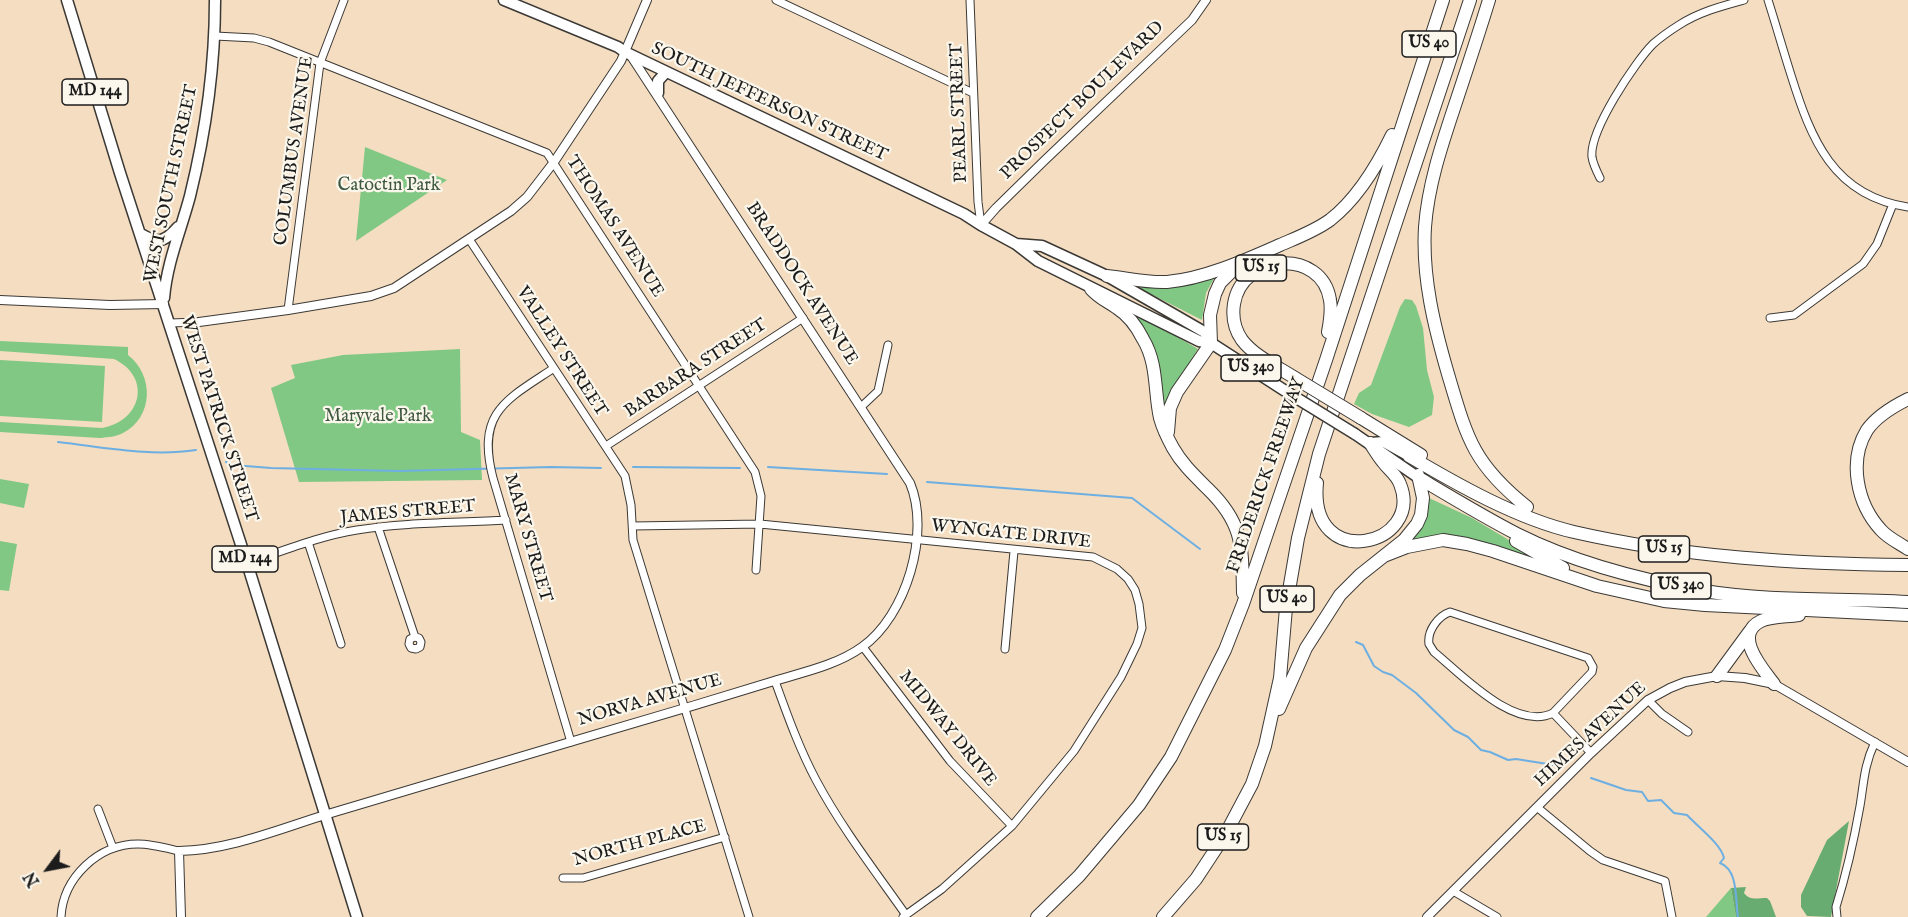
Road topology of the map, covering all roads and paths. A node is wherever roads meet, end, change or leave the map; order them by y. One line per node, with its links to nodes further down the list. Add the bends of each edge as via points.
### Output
1 (67, 0): 27 (main road, WEST PATRICK STREET / MD 144)
2 (215, 0): 14 (main road, WEST SOUTH STREET / MD 144)
3 (344, 0): 16 (street, COLUMBUS AVENUE)
4 (504, 0): 15 (main road, SOUTH JEFFERSON STREET)
5 (646, 0): 15 (street)
6 (776, 0): 20 (street)
7 (970, 0): 20 (street, PEARL STREET)
8 (1206, 0): 26 (street, PROSPECT BOULEVARD, via 1192,20)
9 (1443, 0): 18 (highway, FREDERICK FREEWAY / US 40)
10 (1470, 0): 50 (highway, US 40)
11 (1489, 0): 54 (highway, via 1436,163 1425,227 1427,287 1467,437 1493,477)
12 (1744, 0): 22 (street, via 1680,24 1654,43 1638,62 1595,137 1592,156)
13 (1768, 0): 23 (street, via 1811,135 1832,167 1861,190)
14 (215, 36): 16 (street, THOMAS AVENUE, via 254,38); 25 (main road, WEST SOUTH STREET / MD 144, via 203,136)
15 (628, 54): 17 (main road, SOUTH JEFFERSON STREET); 19 (street, BRADDOCK AVENUE); 21 (street)
16 (320, 63): 21 (street, THOMAS AVENUE, via 547,153); 35 (street, COLUMBUS AVENUE)
17 (666, 72): 19 (main road, via 658,81); 26 (main road, SOUTH JEFFERSON STREET)
18 (1414, 88): 30 (highway, via 1375,168 1343,207 1319,227); 42 (highway, FREDERICK FREEWAY / US 40)
19 (658, 93): 36 (street, BRADDOCK AVENUE)
20 (973, 93): 26 (street, PEARL STREET)
21 (554, 162): 28 (street, via 519,204); 44 (street, THOMAS AVENUE)
22 (1600, 178)
23 (1893, 204): 24 (street); 37 (street, via 1877,244 1863,264 1794,315)
24 (1908, 207)
25 (183, 222): 27 (main road, via 164,240 151,240); 34 (main road, WEST SOUTH STREET / MD 144, via 165,278)
26 (981, 225): 29 (main road, SOUTH JEFFERSON STREET)
27 (141, 234): 34 (main road, WEST PATRICK STREET / MD 144)
28 (469, 239): 35 (street, via 387,292); 43 (street, VALLEY STREET)
29 (1016, 244): 31 (main road, SOUTH JEFFERSON STREET, via 1042,246); 32 (main road, SOUTH JEFFERSON STREET, via 1038,261)
30 (1242, 261): 31 (highway, via 1168,282); 40 (highway, via 1220,283 1215,294 1210,315)
31 (1107, 276): 40 (main road, SOUTH JEFFERSON STREET, via 1206,333)
32 (1091, 289): 40 (main road, SOUTH JEFFERSON STREET, via 1199,341); 47 (highway, via 1128,318 1146,343 1154,364 1160,418)
33 (0, 300): 34 (street)
34 (164, 304): 39 (main road, WEST PATRICK STREET / MD 144)
35 (288, 310): 38 (street)
36 (803, 318): 44 (street, BARBARA STREET); 46 (street, BRADDOCK AVENUE)
37 (1770, 318)
38 (199, 322): 39 (street)
39 (170, 323): 65 (main road, WEST PATRICK STREET / MD 144)
40 (1211, 343): 47 (highway, via 1170,408); 48 (main road, SOUTH JEFFERSON STREET / US 340, bridge)
41 (888, 345): 46 (street, via 878,391)
42 (1326, 360): 54 (highway, US 15, bridge, via 1330,298 1311,271 1295,264 1278,263 1257,270 1244,281 1236,296 1234,313 1237,330 1249,348 1445,469); 70 (highway, FREDERICK FREEWAY / US 15)
43 (554, 368): 49 (street, VALLEY STREET); 55 (street, MARY STREET, via 505,401 493,421 489,463)
44 (699, 385): 49 (street, BARBARA STREET); 56 (street, THOMAS AVENUE, via 755,472 761,496)
45 (1908, 399): 62 (highway, via 1868,429 1857,461 1862,501 1882,531)
46 (861, 407): 60 (street, BRADDOCK AVENUE, via 914,492)
47 (1167, 437): 70 (highway, via 1179,458 1220,502 1235,526 1244,560)
48 (1370, 443): 50 (highway, via 1400,483 1403,502 1393,527 1369,541 1342,538 1322,519 1316,501); 51 (main road, SOUTH JEFFERSON STREET, via 1384,442); 52 (main road, US 340)
49 (606, 446): 57 (street, VALLEY STREET, via 627,482)
50 (1319, 454): 87 (highway, US 40, via 1298,538 1280,678)
51 (1409, 456): 52 (highway); 59 (highway, via 1514,511)
52 (1419, 478): 53 (highway, US 340); 64 (highway, via 1423,498 1417,524)
53 (1468, 507): 68 (highway, via 1542,557); 69 (highway, US 340, via 1558,552 1626,574 1704,591)
54 (1527, 507): 59 (highway, US 15)
55 (506, 520): 58 (street, JAMES STREET); 85 (street, MARY STREET)
56 (760, 524): 57 (street, WYNGATE DRIVE); 60 (street, WYNGATE DRIVE); 67 (street, THOMAS AVENUE)
57 (633, 526): 82 (street, via 633,540)
58 (378, 527): 61 (street, JAMES STREET); 74 (street)
59 (1588, 534): 66 (highway, US 15, via 1698,554)
60 (916, 539): 63 (street, WYNGATE DRIVE); 76 (street, NORVA AVENUE, via 904,593 891,617)
61 (308, 542): 65 (street, JAMES STREET); 75 (street)
62 (1908, 549)
63 (1014, 550): 77 (street); 93 (street, WYNGATE DRIVE, via 1093,557 1117,569 1135,590 1142,628 1121,677 1074,751)
64 (1384, 556): 68 (highway, US 15, via 1443,540 1467,544); 87 (highway, US 15, via 1340,595 1316,632)
65 (247, 563): 92 (main road, WEST PATRICK STREET / MD 144)
66 (1908, 565)
67 (756, 570)
68 (1597, 586): 71 (highway, US 15, via 1664,601)
69 (1908, 602)
70 (1243, 604): 104 (highway, FREDERICK FREEWAY / US 15, via 1225,650 1171,757 1139,805 1079,876)
71 (1834, 611): 72 (highway, US 15); 73 (highway, via 1761,621)
72 (1908, 615)
73 (1753, 628): 78 (highway); 80 (highway, via 1750,648)
74 (415, 637)
75 (340, 644)
76 (863, 647): 79 (street, NORVA AVENUE, via 836,662); 93 (street, MIDWAY DRIVE, via 950,761)
77 (1005, 649)
78 (1717, 676): 80 (street, HIMES AVENUE); 81 (street, HIMES AVENUE, via 1670,688)
79 (775, 681): 82 (street, NORVA AVENUE); 99 (street, via 816,780)
80 (1774, 684): 86 (street, HIMES AVENUE)
81 (1648, 700): 84 (street); 88 (street, HIMES AVENUE)
82 (685, 710): 85 (street, NORVA AVENUE); 94 (street)
83 (1553, 713): 83 (street, via 1536,717 1501,706 1434,652 1429,644 1430,631 1450,612 1588,658 1592,672); 88 (street)
84 (1688, 732)
85 (571, 742): 92 (street, NORVA AVENUE)
86 (1875, 742): 89 (street, HIMES AVENUE); 109 (street, via 1864,772)
87 (1264, 746): 105 (highway, US 15, via 1252,784 1225,835 1196,879)
88 (1592, 753): 90 (street, HIMES AVENUE)
89 (1908, 762)
90 (1538, 808): 98 (street, HIMES AVENUE); 108 (street, via 1603,860 1665,881)
91 (98, 809): 95 (street)
92 (325, 815): 96 (street, NORVA AVENUE, via 234,844); 102 (main road, WEST PATRICK STREET / MD 144)
93 (1012, 826): 99 (street, WYNGATE DRIVE, via 942,889)
94 (725, 837): 97 (street, NORTH PLACE, via 583,878); 103 (street)
95 (113, 848): 96 (street, via 138,844); 100 (street, via 93,859 71,883)
96 (179, 851): 101 (street)
97 (563, 878)
98 (1453, 891): 106 (street, HIMES AVENUE); 107 (street)
99 (904, 916)
100 (61, 917)
101 (181, 917)
102 (357, 917)
103 (749, 917)
104 (1037, 917)
105 (1163, 917)
106 (1427, 917)
107 (1497, 917)
108 (1672, 917)
109 (1837, 917)

